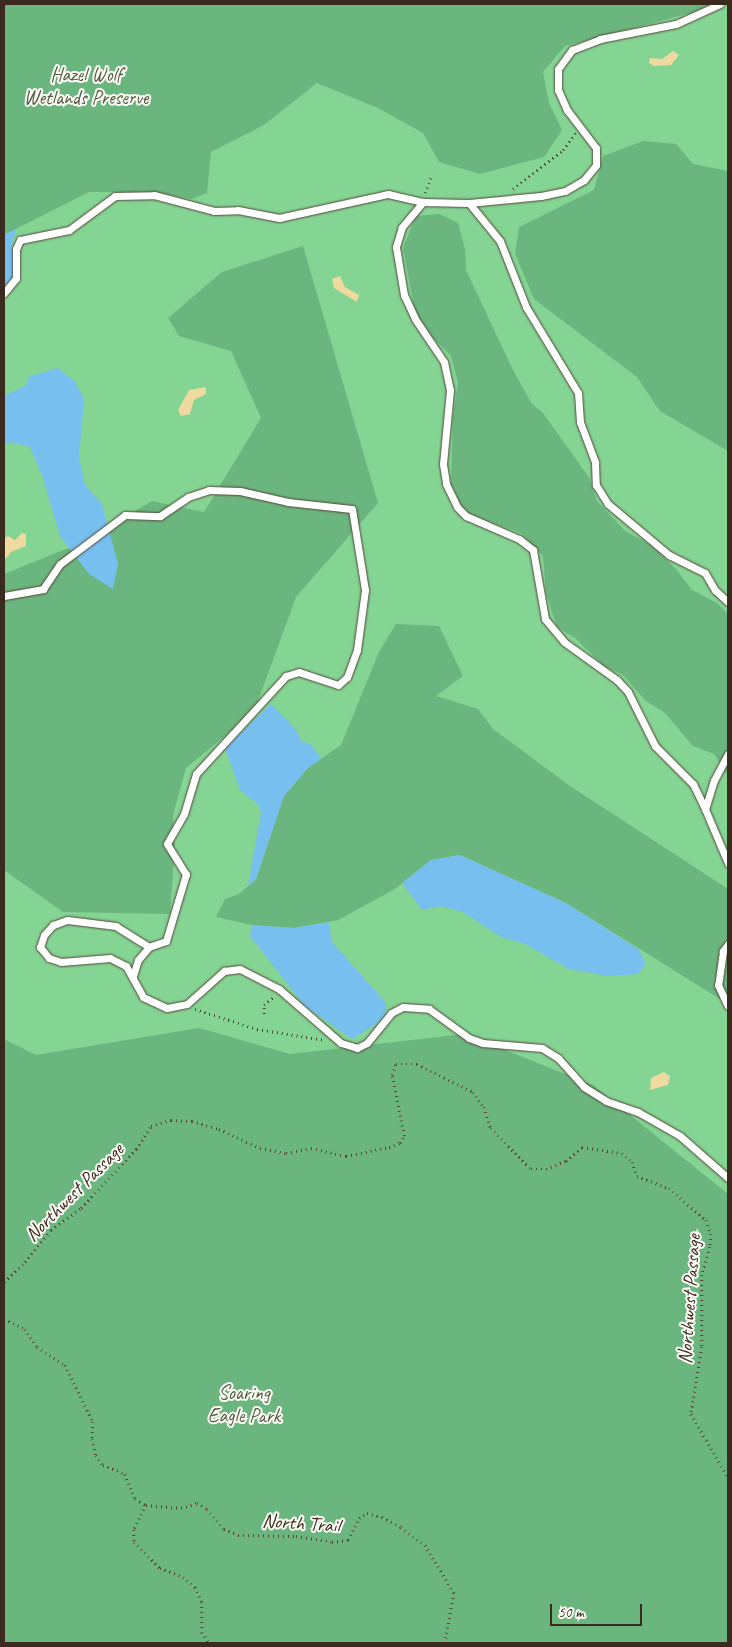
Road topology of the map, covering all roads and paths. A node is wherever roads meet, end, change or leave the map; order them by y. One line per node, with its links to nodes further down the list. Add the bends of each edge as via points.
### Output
1 (720, 4): 2 (lane, via 676,24 600,39 572,50 558,69 558,90)
2 (579, 128): 4 (path, via 562,150); 4 (lane, via 596,148 596,165 584,180 565,191)
3 (431, 177): 5 (path)
4 (504, 200): 6 (lane)
5 (423, 202): 6 (lane); 7 (lane, via 388,194 280,218 238,210 214,211 154,195 115,196 69,230 20,240 16,249 16,278); 11 (lane, via 402,228 396,247 404,295 425,336 444,362 450,390 444,464 446,484 457,507 466,516 519,539 533,550 545,619 564,642 617,680 628,692 655,746 693,784)
6 (469, 203): 9 (lane, via 500,242 524,302 578,393 580,422 595,462 596,485 608,504 669,555 705,573 715,590)
7 (4, 293)
8 (4, 596): 14 (lane, via 43,590 60,564 125,515 160,516 188,497 209,490 240,491 288,502 352,509 364,581 357,650 347,677 338,685 299,672 286,676 196,774 184,814 167,844 186,874 175,920 166,941)
9 (728, 602)
10 (728, 754): 11 (lane, via 714,780)
11 (705, 810): 12 (lane)
12 (728, 864)
13 (728, 944): 18 (lane, via 723,951 718,985)
14 (149, 947): 15 (lane, via 138,960); 15 (lane, via 116,926 94,921 67,920 53,926 44,935 40,948 49,958 61,962 110,958 126,966)
15 (133, 977): 17 (lane, via 143,997 152,1004 167,1008)
16 (279, 989): 17 (lane, via 240,969 224,971); 19 (path, via 264,1005); 20 (lane)
17 (187, 1004): 20 (path, via 206,1014 257,1029)
18 (728, 1006)
19 (264, 1014)
20 (341, 1043): 21 (lane, via 357,1048 367,1043 391,1013 415,1006 429,1009 469,1038 483,1043 542,1048 558,1058 584,1087 680,1136)
21 (728, 1178)
22 (4, 1282): 24 (path, Northwest Passage, via 50,1230 81,1208 136,1149 151,1126 171,1120 192,1121 260,1148 286,1153 310,1148 346,1156 400,1143 404,1136 392,1075 396,1064 406,1062 473,1092 484,1107 491,1128 531,1169 566,1161 582,1147 622,1153 632,1162 637,1176 669,1188 706,1220 711,1234 702,1275 702,1346 691,1414)
23 (4, 1319): 25 (path, via 24,1329 37,1347 65,1365 92,1422 96,1455 103,1465 125,1474 135,1499)
24 (728, 1476)
25 (146, 1505): 26 (path, via 134,1530 134,1542 160,1568 183,1577 195,1587 202,1602 202,1632); 27 (path, North Trail, via 181,1508 197,1503 207,1509 224,1529 238,1535 296,1536 332,1542 348,1540 359,1518 367,1513 382,1516 425,1545 454,1593)
26 (209, 1643)
27 (445, 1643)

